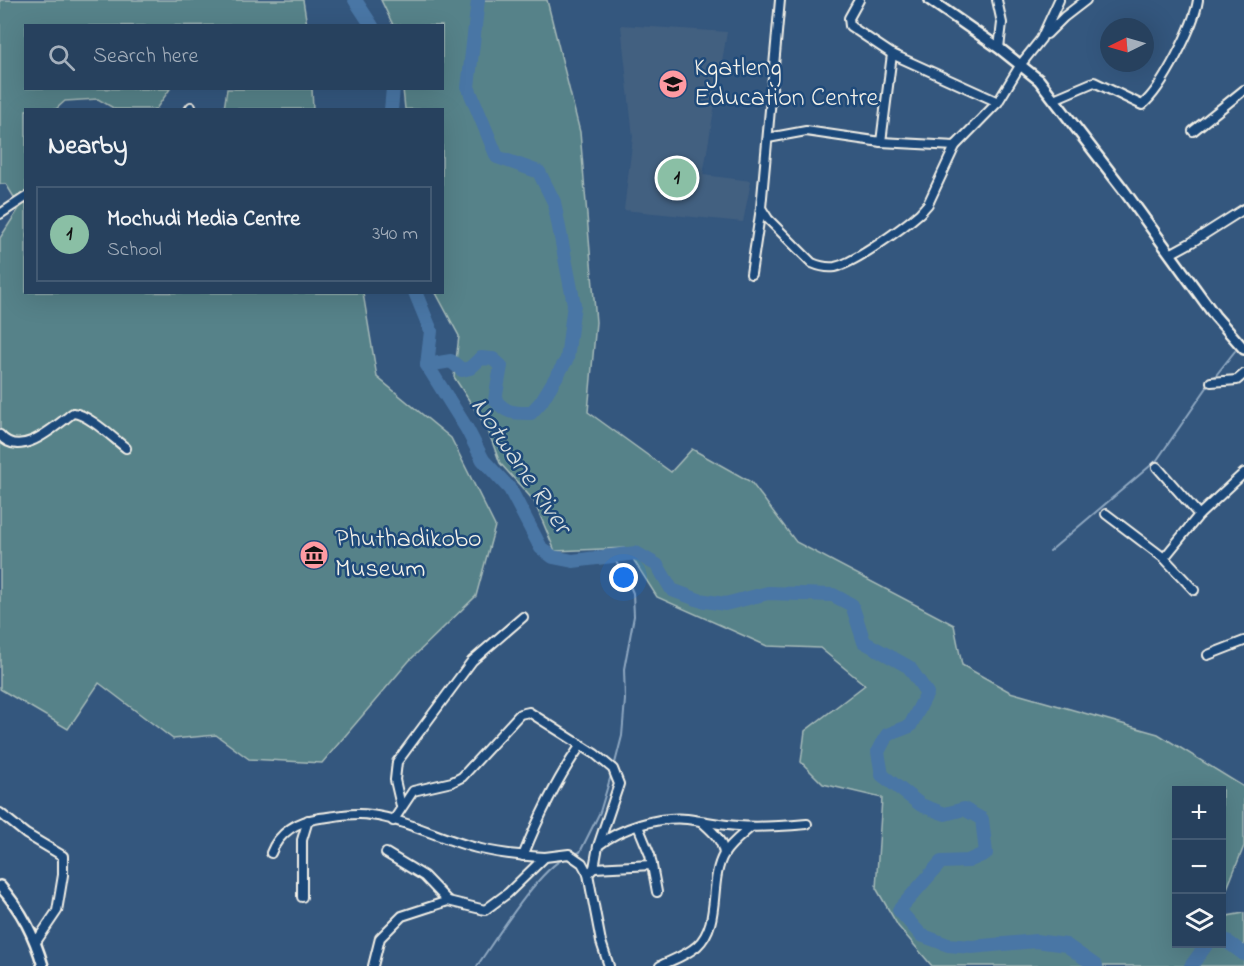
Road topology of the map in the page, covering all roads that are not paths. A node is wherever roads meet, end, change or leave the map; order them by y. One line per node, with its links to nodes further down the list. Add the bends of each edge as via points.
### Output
1 (780, 0): 16 (street)
2 (859, 0): 10 (street, via 849,18 850,26)
3 (930, 0): 9 (street)
4 (997, 0): 9 (street, via 1002,23)
5 (1059, 0): 8 (street)
6 (1086, 0): 8 (street)
7 (1198, 0): 13 (street, via 1187,33 1152,96 1142,105 1094,82)
8 (1041, 39): 11 (street)
9 (999, 48): 11 (street)
10 (892, 54): 14 (street); 17 (street)
11 (1021, 64): 13 (street); 14 (street)
12 (1244, 90): 15 (street)
13 (1054, 99): 23 (street)
14 (998, 102): 18 (street)
15 (1193, 131)
16 (768, 138): 17 (street, via 806,131); 20 (street)
17 (881, 142): 18 (street)
18 (955, 146): 20 (street, via 920,213 858,256 835,267 812,263)
19 (24, 198): 22 (street)
20 (761, 208): 24 (street)
21 (1244, 209): 23 (street)
22 (0, 214)
23 (1170, 254): 25 (street)
24 (751, 274)
25 (1244, 349)
26 (1244, 374): 27 (street, via 1238,380)
27 (1211, 382)
28 (0, 435): 29 (street, via 11,443 23,444 75,412)
29 (126, 447)
30 (1156, 467): 33 (street)
31 (1244, 473): 33 (street)
32 (1106, 514): 34 (street)
33 (1199, 515): 34 (street)
34 (1164, 558): 35 (street)
35 (1194, 590)
36 (523, 617): 40 (street, via 472,661 397,762)
37 (1244, 641): 38 (street)
38 (1208, 654)
39 (580, 746): 40 (street, via 531,713 524,713 462,777 416,789); 48 (street, via 613,769 619,784); 52 (street, via 546,801)
40 (401, 806): 43 (street)
41 (0, 813): 60 (street, via 63,856 57,911)
42 (308, 820): 43 (street, via 351,814); 49 (street, via 281,835); 58 (street, via 302,840)
43 (393, 821): 52 (street, via 479,849)
44 (701, 822): 46 (street, via 685,818); 47 (street); 51 (street, via 717,835)
45 (807, 824): 47 (street)
46 (638, 826): 48 (street, via 611,836); 54 (street)
47 (751, 827): 51 (street)
48 (598, 846): 55 (street)
49 (270, 853)
50 (386, 853): 59 (street, via 424,876)
51 (724, 854): 64 (street, via 707,932 695,948)
52 (523, 856): 53 (street)
53 (545, 857): 55 (street, via 569,854); 59 (street, via 485,910)
54 (652, 865): 55 (street); 57 (street)
55 (591, 871): 63 (street, via 601,942)
56 (0, 886): 60 (street, via 20,911)
57 (657, 892)
58 (302, 897)
59 (448, 901): 62 (street, via 402,916 390,926 377,946)
60 (36, 942): 61 (street)
61 (43, 966)
62 (373, 966)
63 (609, 966)
64 (660, 966)

